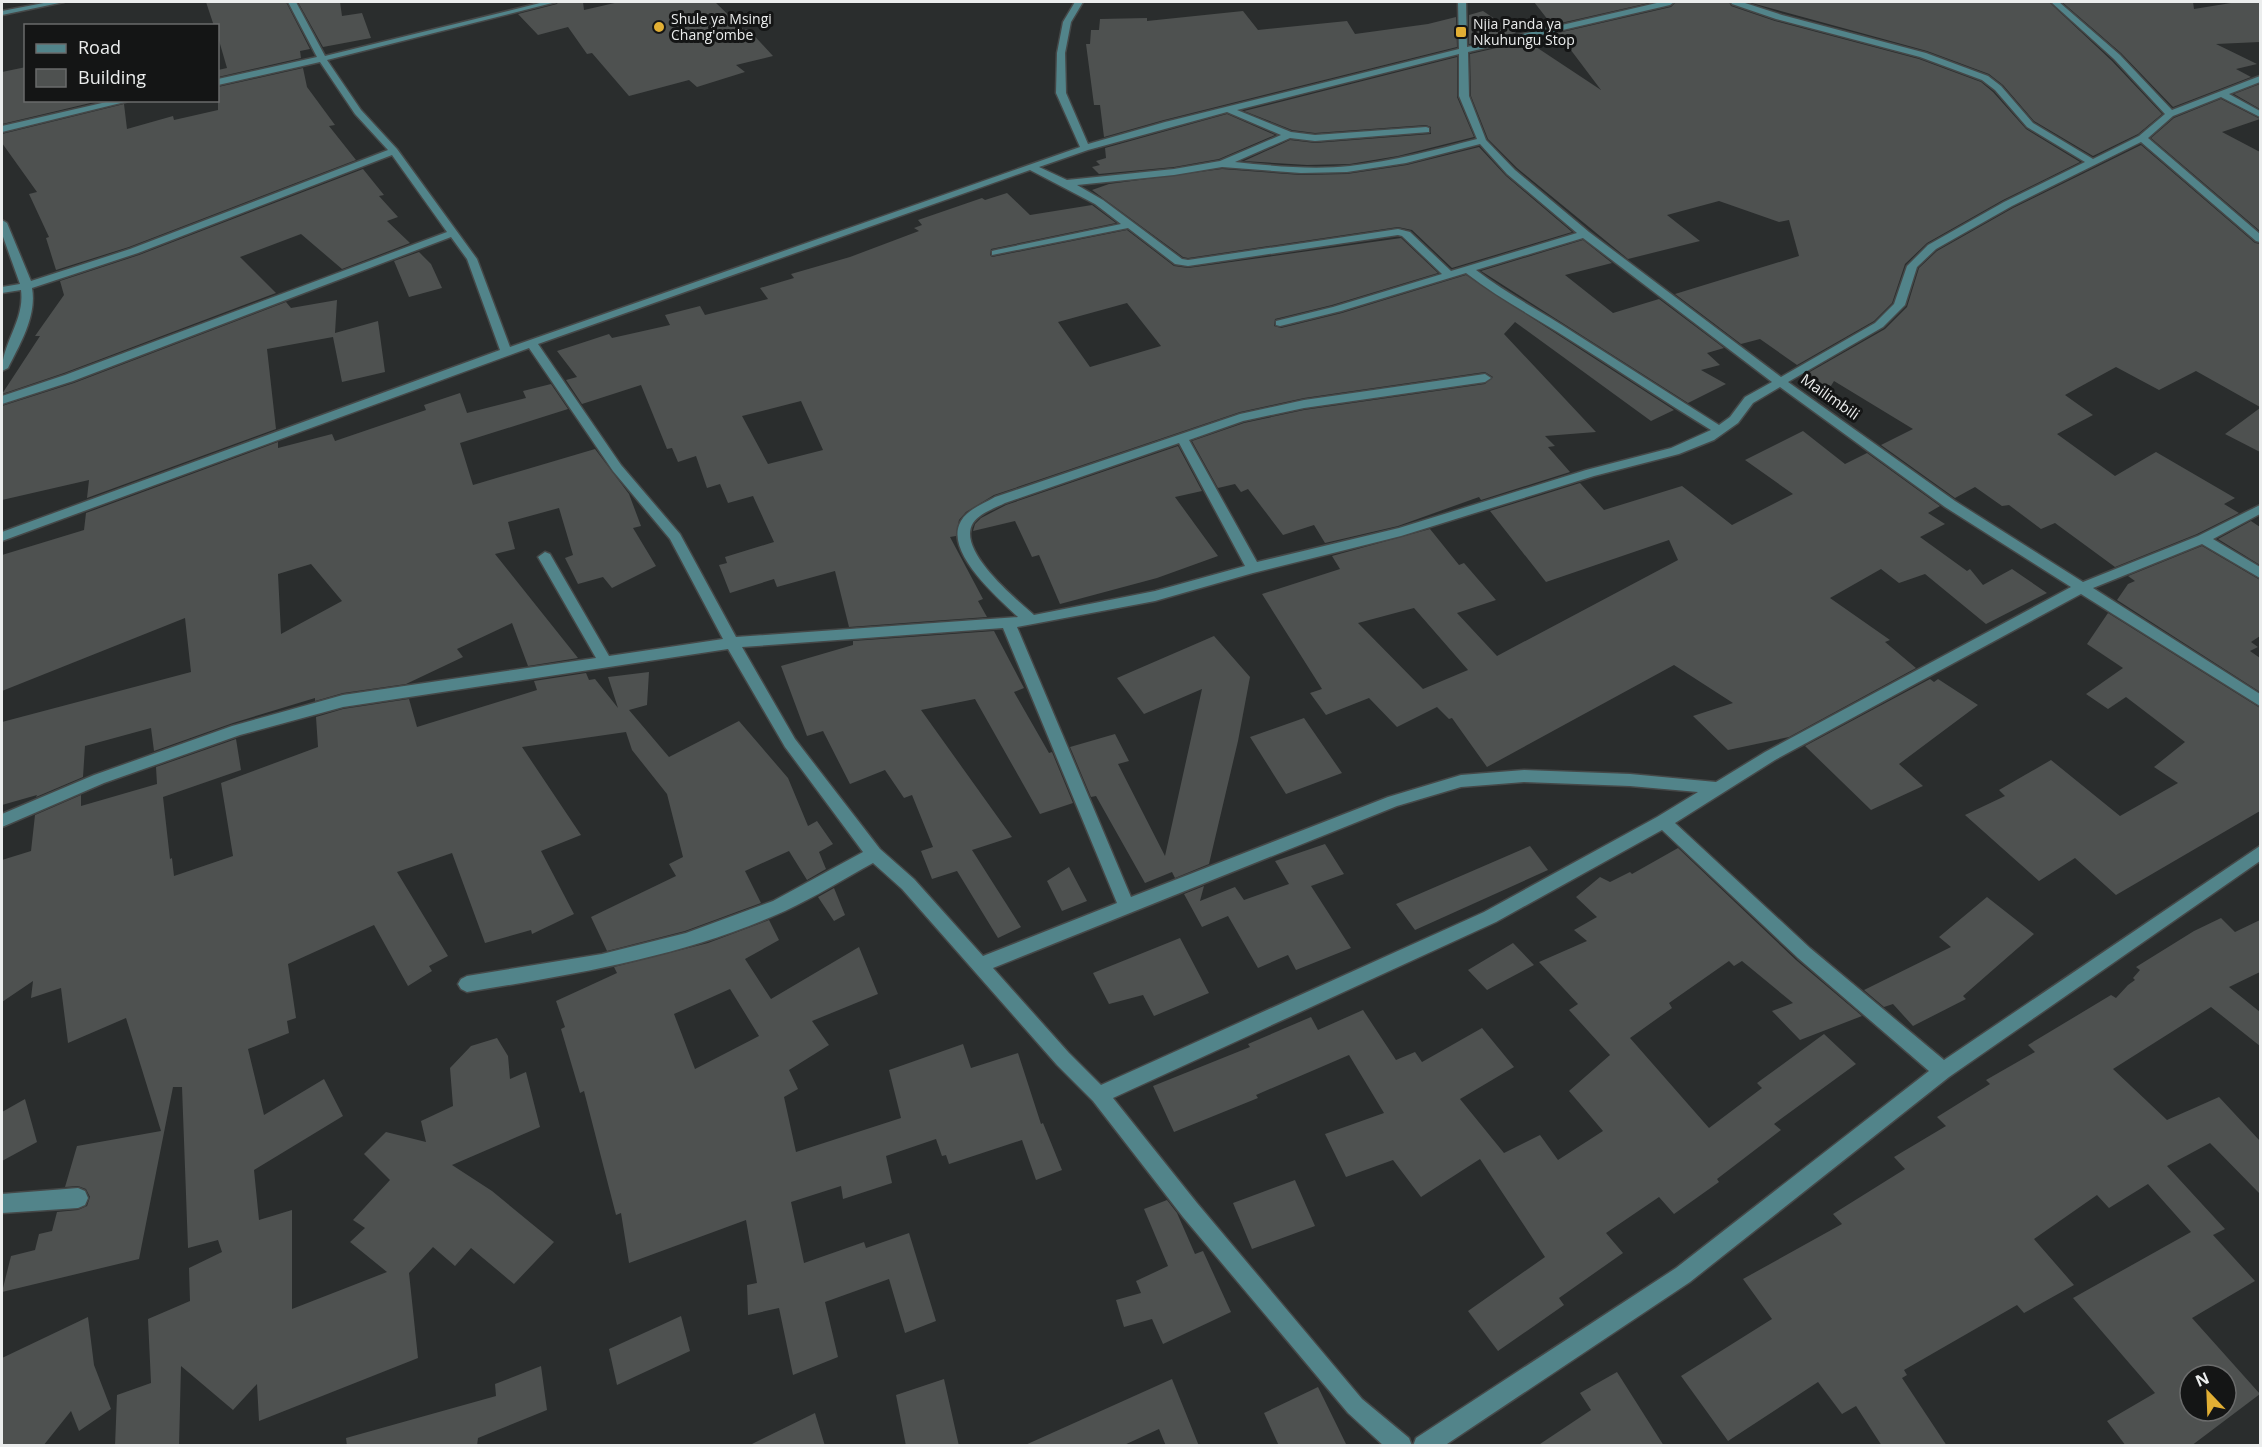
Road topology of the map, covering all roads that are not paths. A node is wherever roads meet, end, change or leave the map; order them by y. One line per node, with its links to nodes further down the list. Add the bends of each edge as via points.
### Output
1 (60, 2): 9 (street)
2 (292, 2): 12 (street)
3 (552, 2): 12 (street)
4 (1078, 2): 25 (street, via 1067,22 1061,53 1061,93)
5 (1462, 2): 11 (street, Mailimbili)
6 (1670, 2): 11 (street)
7 (1735, 2): 27 (street, via 1923,55 1985,78 2030,125)
8 (2055, 2): 18 (street, via 2117,57)
9 (33, 4): 10 (street)
10 (2, 13)
11 (1464, 50): 17 (street); 24 (street, Mailimbili, via 1464,96)
12 (322, 59): 14 (street); 26 (street, via 358,112)
13 (2260, 79): 15 (street)
14 (219, 82)
15 (2222, 94): 18 (street); 19 (street)
16 (120, 102): 20 (street)
17 (1227, 109): 22 (street); 25 (street)
18 (2170, 114): 23 (street)
19 (2260, 114)
20 (2, 129)
21 (1426, 130): 22 (street, via 1315,138)
22 (1289, 135): 28 (street)
23 (2142, 138): 27 (street); 35 (street)
24 (1482, 141): 28 (street, via 1376,165 1329,170); 34 (street, Mailimbili, via 1511,172)
25 (1085, 148): 29 (street)
26 (394, 151): 33 (street); 39 (street, via 178,236)
27 (2093, 163): 46 (street, via 1932,247 1912,266 1899,305 1879,325)
28 (1222, 164): 30 (street)
29 (1031, 167): 30 (street); 42 (street)
30 (1066, 183): 32 (street)
31 (2, 223): 39 (street)
32 (1129, 225): 36 (street); 38 (street, via 1172,258 1188,263 1398,232 1406,234)
33 (453, 233): 43 (street, via 472,259); 47 (street)
34 (1585, 234): 37 (street); 46 (street, Mailimbili)
35 (2260, 239)
36 (996, 253)
37 (1467, 269): 38 (street); 48 (street, via 1498,293)
38 (1449, 275): 41 (street)
39 (27, 286): 40 (street); 44 (street, via 26,310)
40 (2, 290)
41 (1280, 322)
42 (531, 343): 43 (street); 59 (street, via 617,468 675,537)
43 (506, 352): 51 (street)
44 (2, 368)
45 (1485, 378): 49 (street, via 1304,404 1240,418)
46 (1779, 381): 48 (street, via 1749,400 1734,420); 56 (street, Mailimbili, via 1950,504)
47 (2, 400)
48 (1719, 430): 54 (street, via 1675,451 1401,532)
49 (1182, 438): 54 (street); 57 (street, via 1000,501 974,514 965,525 963,540 972,558)
50 (2260, 508): 52 (street)
51 (2, 537)
52 (2203, 539): 55 (street); 56 (street)
53 (545, 557): 60 (street)
54 (1253, 568): 57 (street, via 1155,596)
55 (2260, 573)
56 (2081, 588): 61 (street, Mailimbili); 62 (street, via 1770,756)
57 (1031, 621): 58 (street)
58 (1008, 622): 59 (street); 67 (street)
59 (732, 644): 60 (street); 66 (street, via 790,743)
60 (605, 662): 63 (street, via 343,701 237,730 99,779)
61 (2260, 701)
62 (1719, 788): 64 (street); 67 (street, via 1524,776 1461,781 1394,801)
63 (2, 821)
64 (1664, 822): 70 (street, via 1804,953); 71 (street, via 1490,916)
65 (2260, 853): 70 (street)
66 (874, 854): 68 (street, via 908,884); 69 (street, via 779,906 686,940 602,962)
67 (1126, 905): 68 (street)
68 (980, 965): 71 (street)
69 (467, 984)
70 (1943, 1071): 75 (street, via 1683,1275)
71 (1099, 1095): 74 (street, via 1355,1406)
72 (78, 1198): 73 (street)
73 (2, 1204)
74 (1401, 1446)
75 (1424, 1446)

